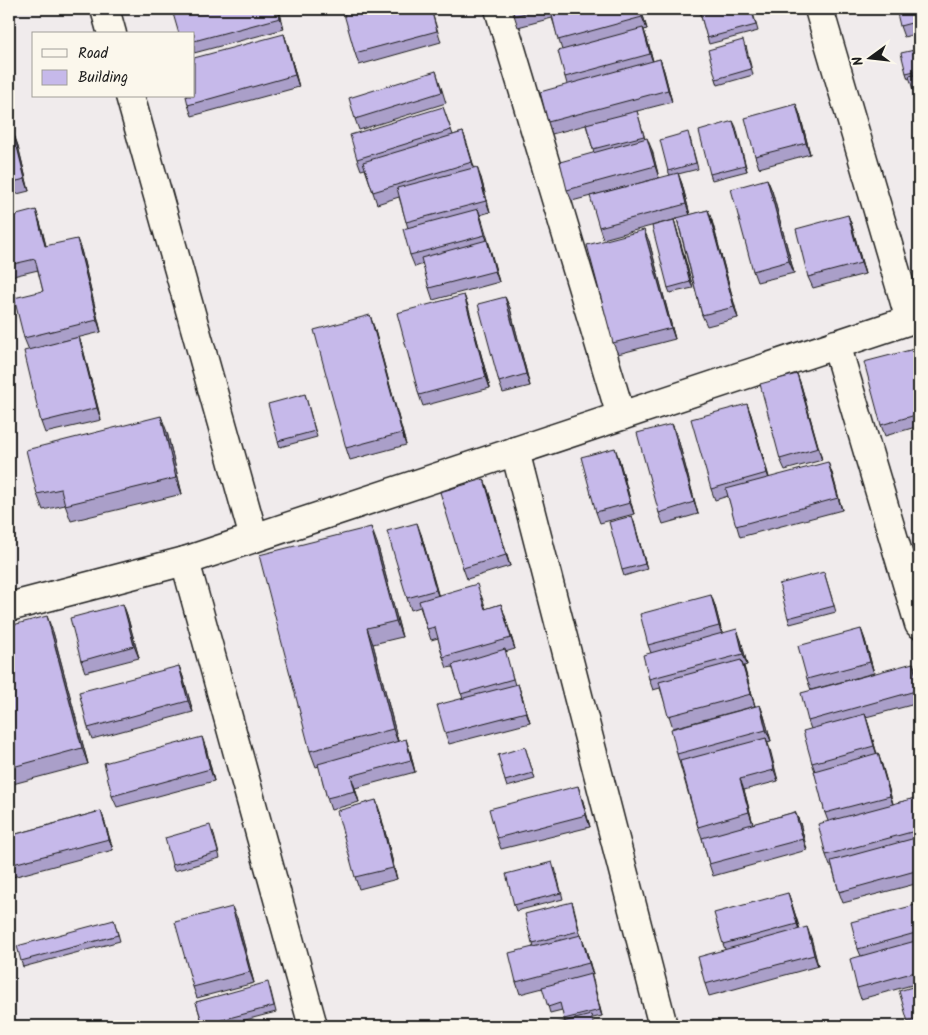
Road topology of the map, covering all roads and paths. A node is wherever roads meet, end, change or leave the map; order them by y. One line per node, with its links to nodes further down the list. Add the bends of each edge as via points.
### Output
1 (105, 9): 4 (street)
2 (499, 9): 8 (street)
3 (819, 9): 6 (street)
4 (111, 32)
5 (131, 98): 10 (street)
6 (915, 318): 7 (street)
7 (836, 344): 8 (street); 13 (street)
8 (621, 416): 9 (street)
9 (515, 452): 10 (street); 15 (street)
10 (254, 538): 11 (street)
11 (185, 561): 12 (street); 14 (street)
12 (9, 607)
13 (919, 624)
14 (313, 1026)
15 (663, 1026)

